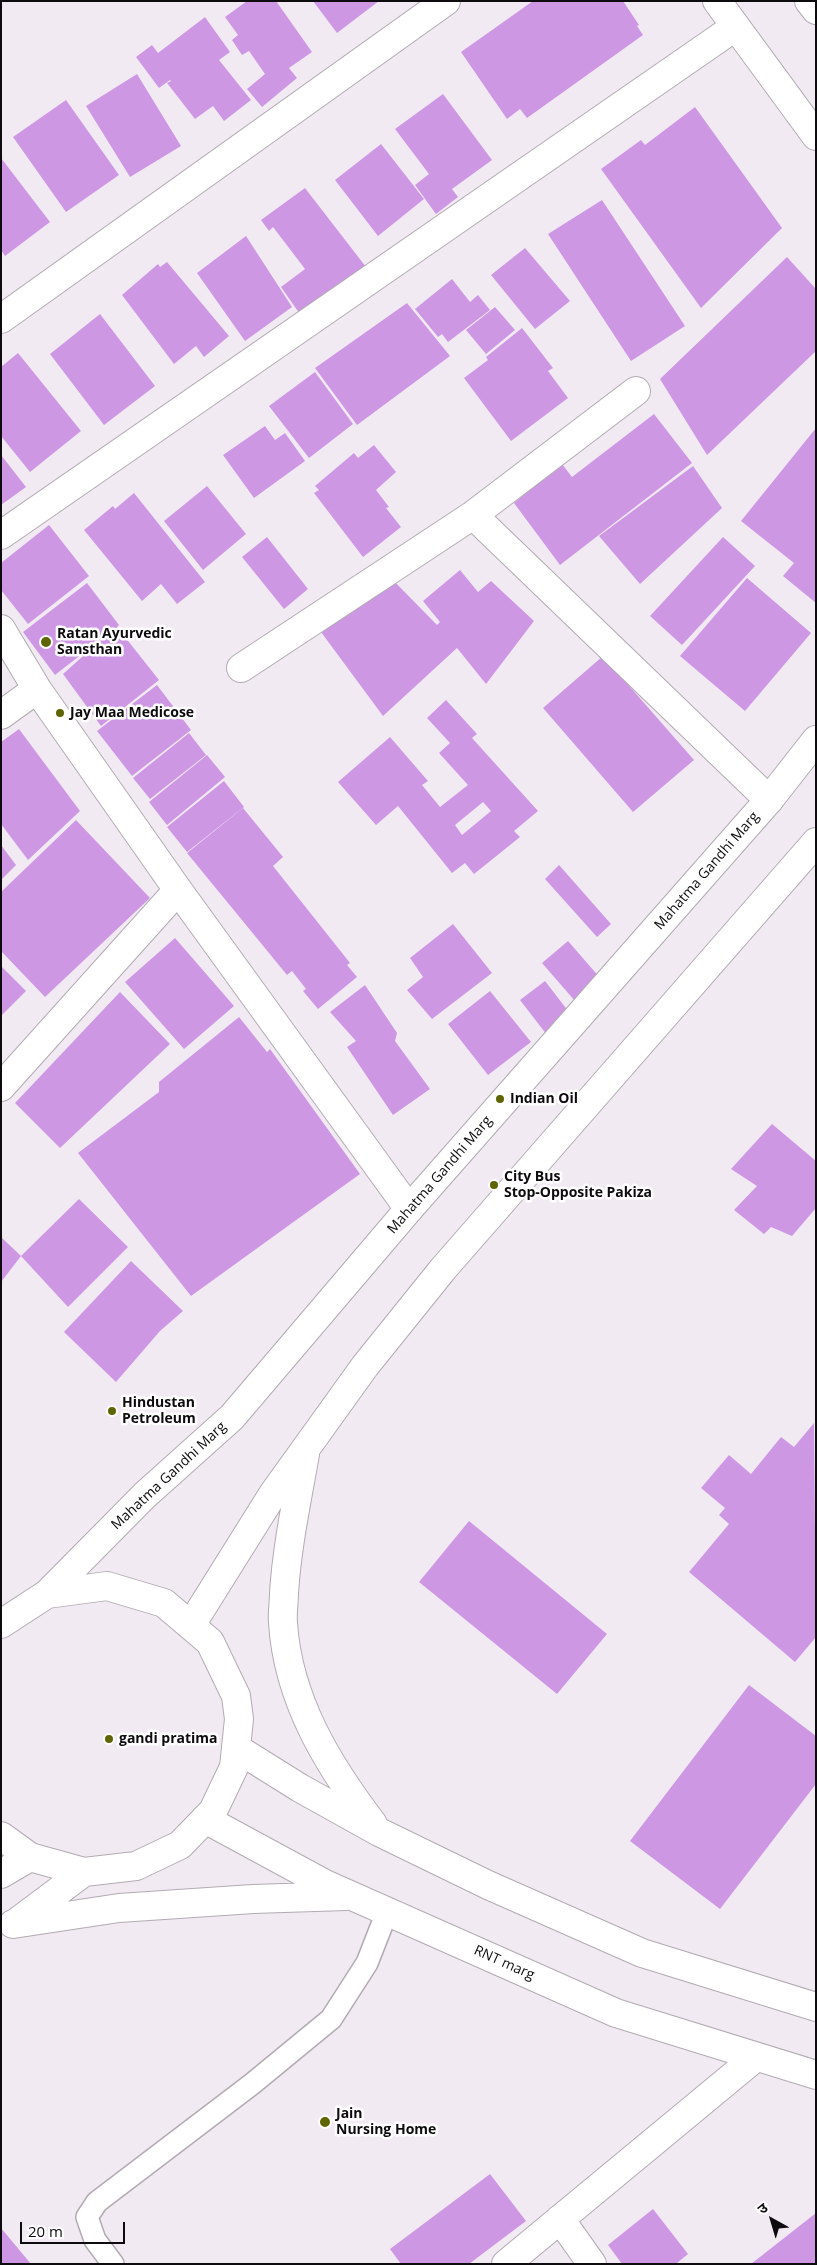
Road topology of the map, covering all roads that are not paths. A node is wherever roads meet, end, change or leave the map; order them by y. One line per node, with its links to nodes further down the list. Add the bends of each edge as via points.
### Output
1 (446, 1): 7 (main road)
2 (717, 1): 5 (main road)
3 (809, 1): 4 (main road)
4 (816, 10)
5 (735, 27): 6 (main road); 10 (main road)
6 (816, 136)
7 (1, 319)
8 (636, 391): 9 (main road)
9 (473, 515): 12 (main road); 16 (main road)
10 (1, 535)
11 (1, 629): 13 (main road)
12 (241, 668)
13 (37, 689): 14 (main road); 18 (main road)
14 (1, 715)
15 (816, 740): 16 (main road, Mahatma Gandhi Marg)
16 (769, 800): 20 (main road, Mahatma Gandhi Marg)
17 (816, 842): 21 (main road, via 444,1269 365,1366)
18 (178, 890): 19 (main road); 20 (main road)
19 (1, 1087)
20 (409, 1209): 22 (main road, Mahatma Gandhi Marg, via 232,1417 145,1495)
21 (306, 1448): 24 (main road, via 273,1494); 27 (main road, via 286,1559 283,1622 288,1661 298,1697 318,1742 342,1783)
22 (47, 1594): 23 (main road); 24 (main road, via 107,1586 164,1603)
23 (1, 1624)
24 (191, 1625): 25 (main road, via 210,1642 236,1696 239,1719)
25 (236, 1748): 26 (main road, via 234,1767 213,1811); 27 (main road)
26 (205, 1819): 30 (main road, via 180,1845 136,1866); 32 (main road, RNT marg)
27 (379, 1832): 35 (main road, via 488,1885 642,1953)
28 (1, 1836): 29 (main road)
29 (30, 1857): 30 (main road); 31 (main road)
30 (84, 1872): 34 (main road)
31 (1, 1874)
32 (350, 1895): 33 (main road, RNT marg); 34 (main road, via 119,1908)
33 (388, 1912): 36 (main road, RNT marg, via 616,2012); 39 (lane, via 367,1963 331,2020 97,2202 87,2217 95,2240)
34 (7, 1928)
35 (816, 2007)
36 (756, 2057): 37 (main road, RNT marg); 38 (main road)
37 (816, 2075)
38 (560, 2218): 40 (main road); 41 (main road)
39 (113, 2264)
40 (506, 2264)
41 (592, 2264)

